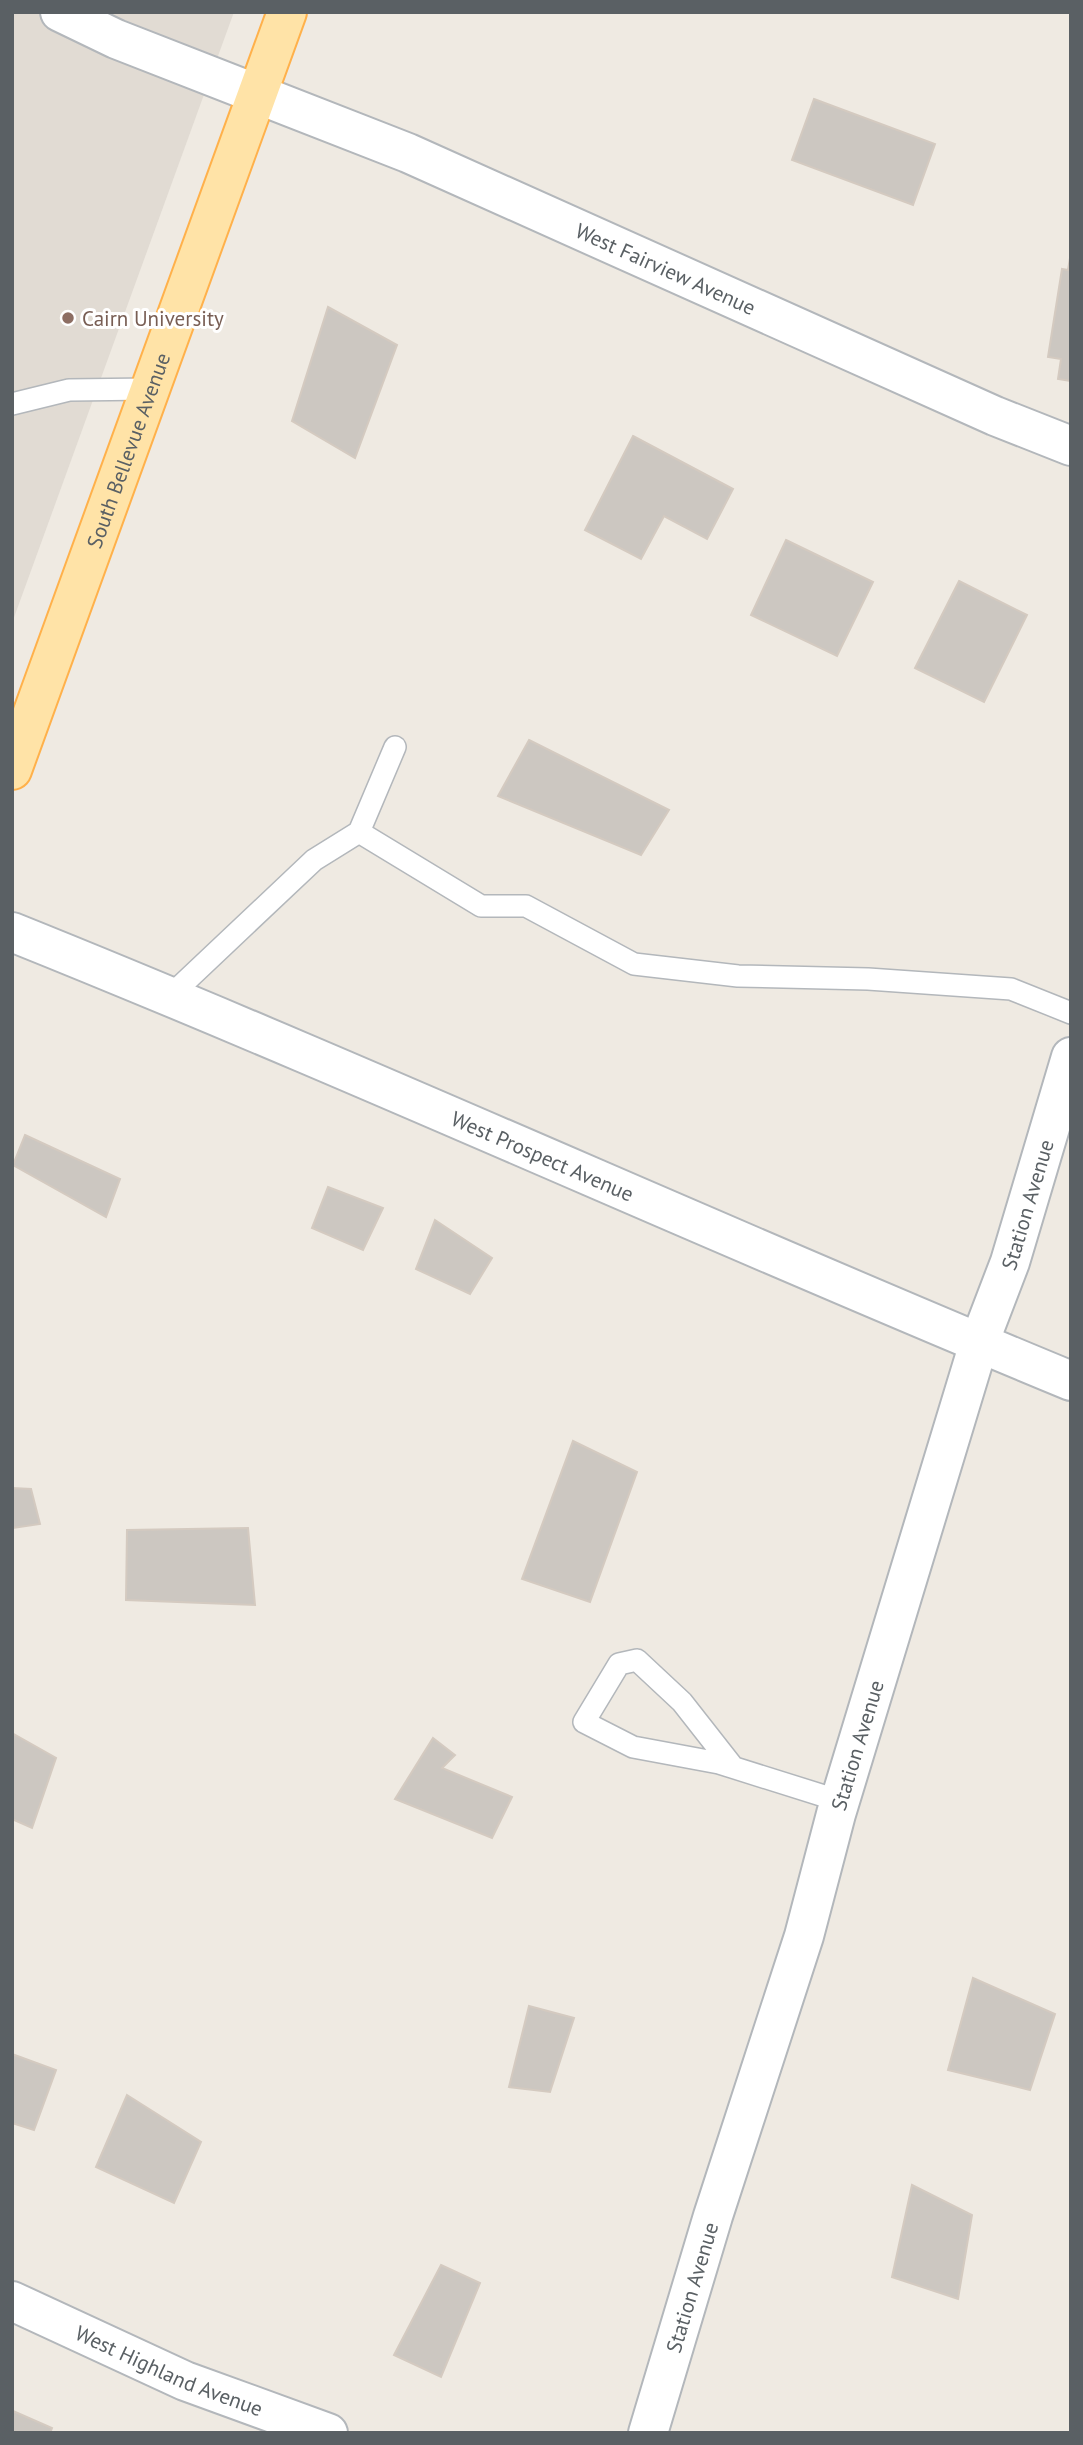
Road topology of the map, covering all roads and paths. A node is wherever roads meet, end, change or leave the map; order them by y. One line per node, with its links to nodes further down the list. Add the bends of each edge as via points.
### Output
1 (60, 12): 3 (street, West Fairview Avenue)
2 (287, 12): 3 (main road, South Bellevue Avenue)
3 (258, 95): 4 (main road, South Bellevue Avenue); 6 (street, West Fairview Avenue, via 408,153)
4 (151, 389): 5 (lane, via 69,390); 8 (main road, South Bellevue Avenue)
5 (12, 404)
6 (1071, 446)
7 (395, 747): 9 (lane)
8 (12, 770)
9 (359, 832): 11 (lane, via 314,860); 12 (lane, via 481,906 526,906 634,964 738,976 1011,989)
10 (12, 932): 11 (street, West Prospect Avenue)
11 (170, 996): 14 (street, West Prospect Avenue)
12 (1071, 1013)
13 (1071, 1057): 14 (street, Station Avenue, via 1010,1262)
14 (979, 1343): 15 (street, West Prospect Avenue); 17 (street, Station Avenue)
15 (1071, 1381)
16 (733, 1767): 16 (lane, via 633,1746 584,1722 620,1664 637,1660 682,1702); 17 (lane)
17 (840, 1801): 20 (street, Station Avenue, via 804,1936)
18 (12, 2301): 19 (street, West Highland Avenue, via 184,2381)
19 (328, 2433)
20 (648, 2433)

